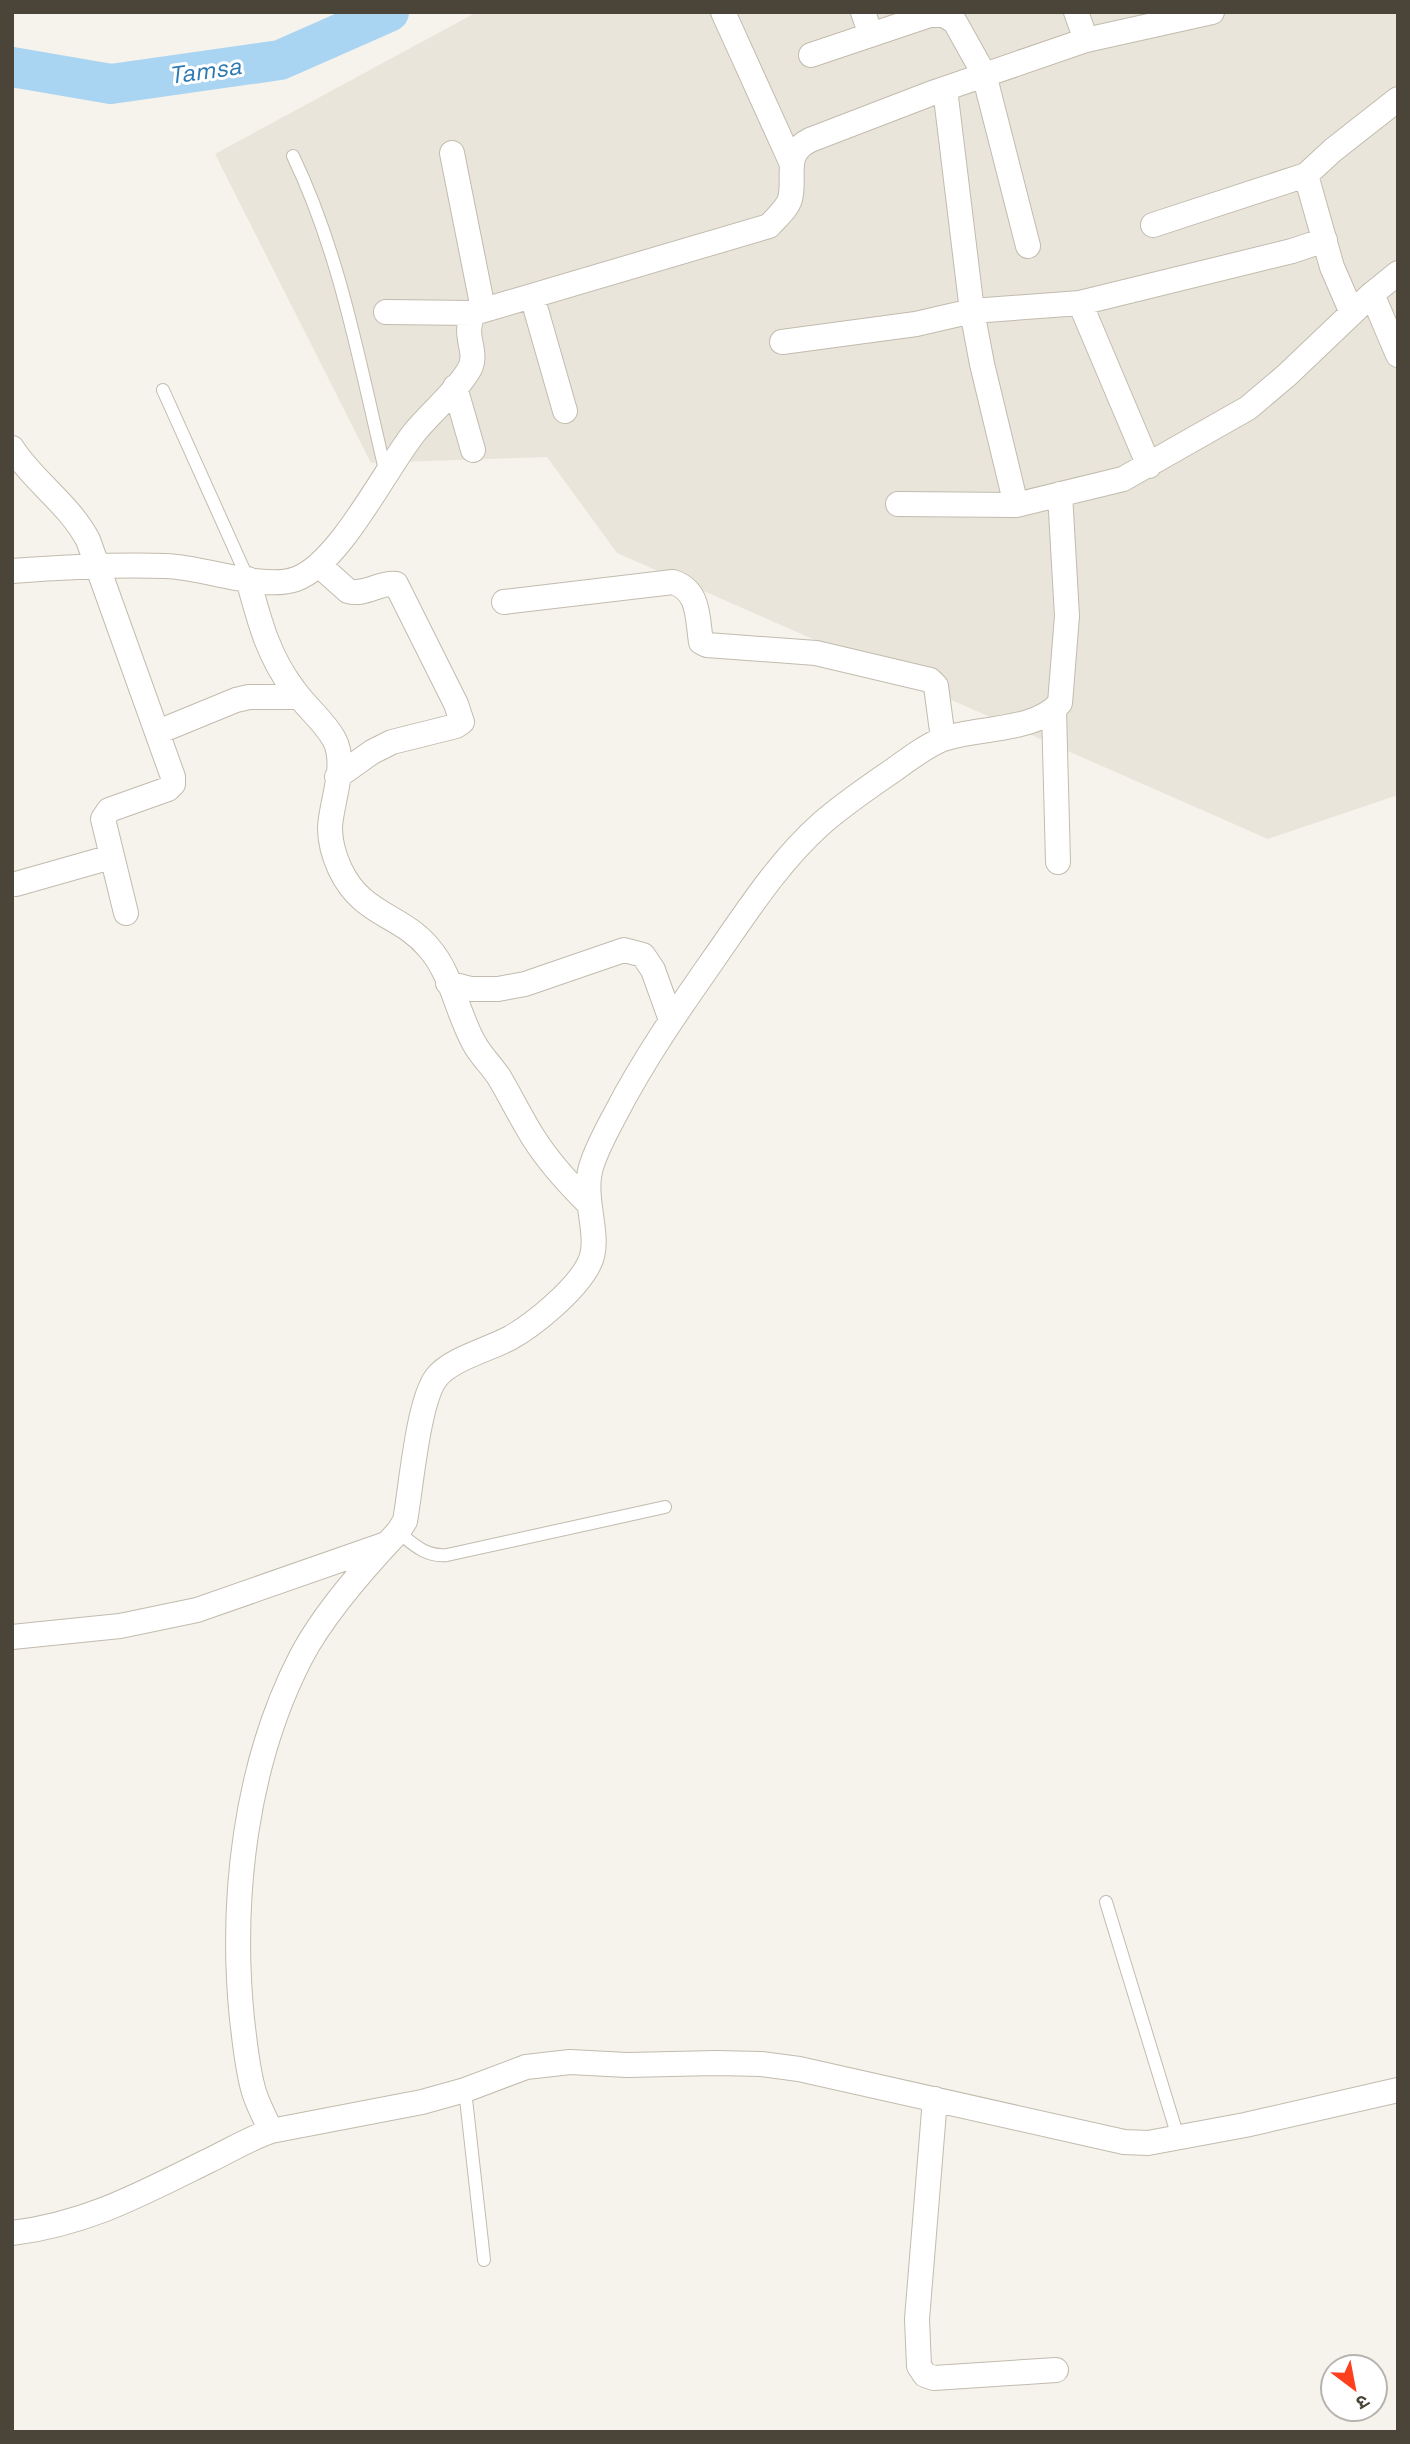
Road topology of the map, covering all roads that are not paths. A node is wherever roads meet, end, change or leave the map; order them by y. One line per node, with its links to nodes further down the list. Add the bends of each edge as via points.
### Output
1 (723, 12): 12 (street)
2 (1076, 12): 5 (street)
3 (1213, 12): 5 (street)
4 (867, 23): 6 (street); 7 (street, via 944,15 955,22)
5 (1086, 40): 7 (street)
6 (811, 55)
7 (984, 74): 8 (street); 16 (street)
8 (945, 89): 12 (street, via 810,140); 22 (street)
9 (1398, 99): 13 (street)
10 (452, 153): 21 (street)
11 (293, 156): 33 (lane, via 332,254)
12 (791, 162): 19 (street, via 790,200 769,226)
13 (1306, 175): 14 (street); 15 (street)
14 (1153, 225)
15 (1325, 240): 20 (street); 24 (street)
16 (1028, 246)
17 (1398, 273): 18 (street)
18 (1372, 294): 24 (street); 26 (street)
19 (532, 296): 21 (street); 29 (street)
20 (1080, 303): 22 (street); 32 (street)
21 (479, 311): 23 (street); 27 (street, via 467,330 472,366)
22 (972, 311): 25 (street, via 916,324); 36 (street)
23 (386, 312)
24 (1352, 313): 32 (street, via 1248,408)
25 (782, 342)
26 (1398, 355)
27 (455, 387): 31 (street); 33 (street, via 415,432)
28 (163, 390): 40 (lane)
29 (565, 411)
30 (12, 448): 37 (street, via 79,523)
31 (473, 450)
32 (1149, 466): 34 (street, via 1123,479)
33 (374, 492): 38 (street)
34 (1060, 494): 36 (street); 43 (street, via 1067,631 1062,695)
35 (898, 504): 36 (street)
36 (1016, 505)
37 (96, 565): 39 (street); 40 (street, via 168,566); 44 (street)
38 (320, 566): 40 (street, via 281,583); 46 (street, via 348,592 396,584 462,722 382,746)
39 (12, 571)
40 (248, 579): 42 (street, via 268,648)
41 (504, 602): 45 (street, via 673,582 694,596 701,642 707,645 816,653 930,680 936,686)
42 (299, 697): 44 (street, via 248,697); 46 (street, via 334,740)
43 (1054, 710): 45 (street, via 1030,721); 48 (street)
44 (158, 732): 47 (street, via 173,784 105,814)
45 (943, 740): 52 (street, via 821,823 778,870)
46 (337, 777): 51 (street, via 330,828 333,850 349,886 379,913 423,940)
47 (111, 857): 49 (street); 50 (street)
48 (1058, 862)
49 (16, 884)
50 (126, 913)
51 (448, 982): 52 (street, via 471,989 498,989 624,950 642,955 653,970); 53 (street, via 473,1041 534,1138)
52 (671, 1020): 53 (street, via 595,1155)
53 (587, 1202): 55 (street, via 593,1253 566,1293 525,1328 436,1377 424,1410 405,1521)
54 (665, 1507): 55 (lane, via 447,1555 425,1553)
55 (393, 1538): 56 (street, via 197,1610 120,1626); 61 (street, via 322,1622 300,1659 257,1780 239,1895 239,1988 254,2092)
56 (12, 1637)
57 (1106, 1902): 62 (lane)
58 (1398, 2090): 62 (street)
59 (465, 2091): 60 (street, via 526,2067 570,2062 727,2063 799,2069); 61 (street); 64 (lane)
60 (935, 2099): 62 (street, via 1124,2142); 65 (street, via 918,2306 919,2366 934,2378)
61 (271, 2131): 63 (street, via 104,2211 68,2224)
62 (1178, 2137)
63 (12, 2233)
64 (484, 2260)
65 (1056, 2370)

